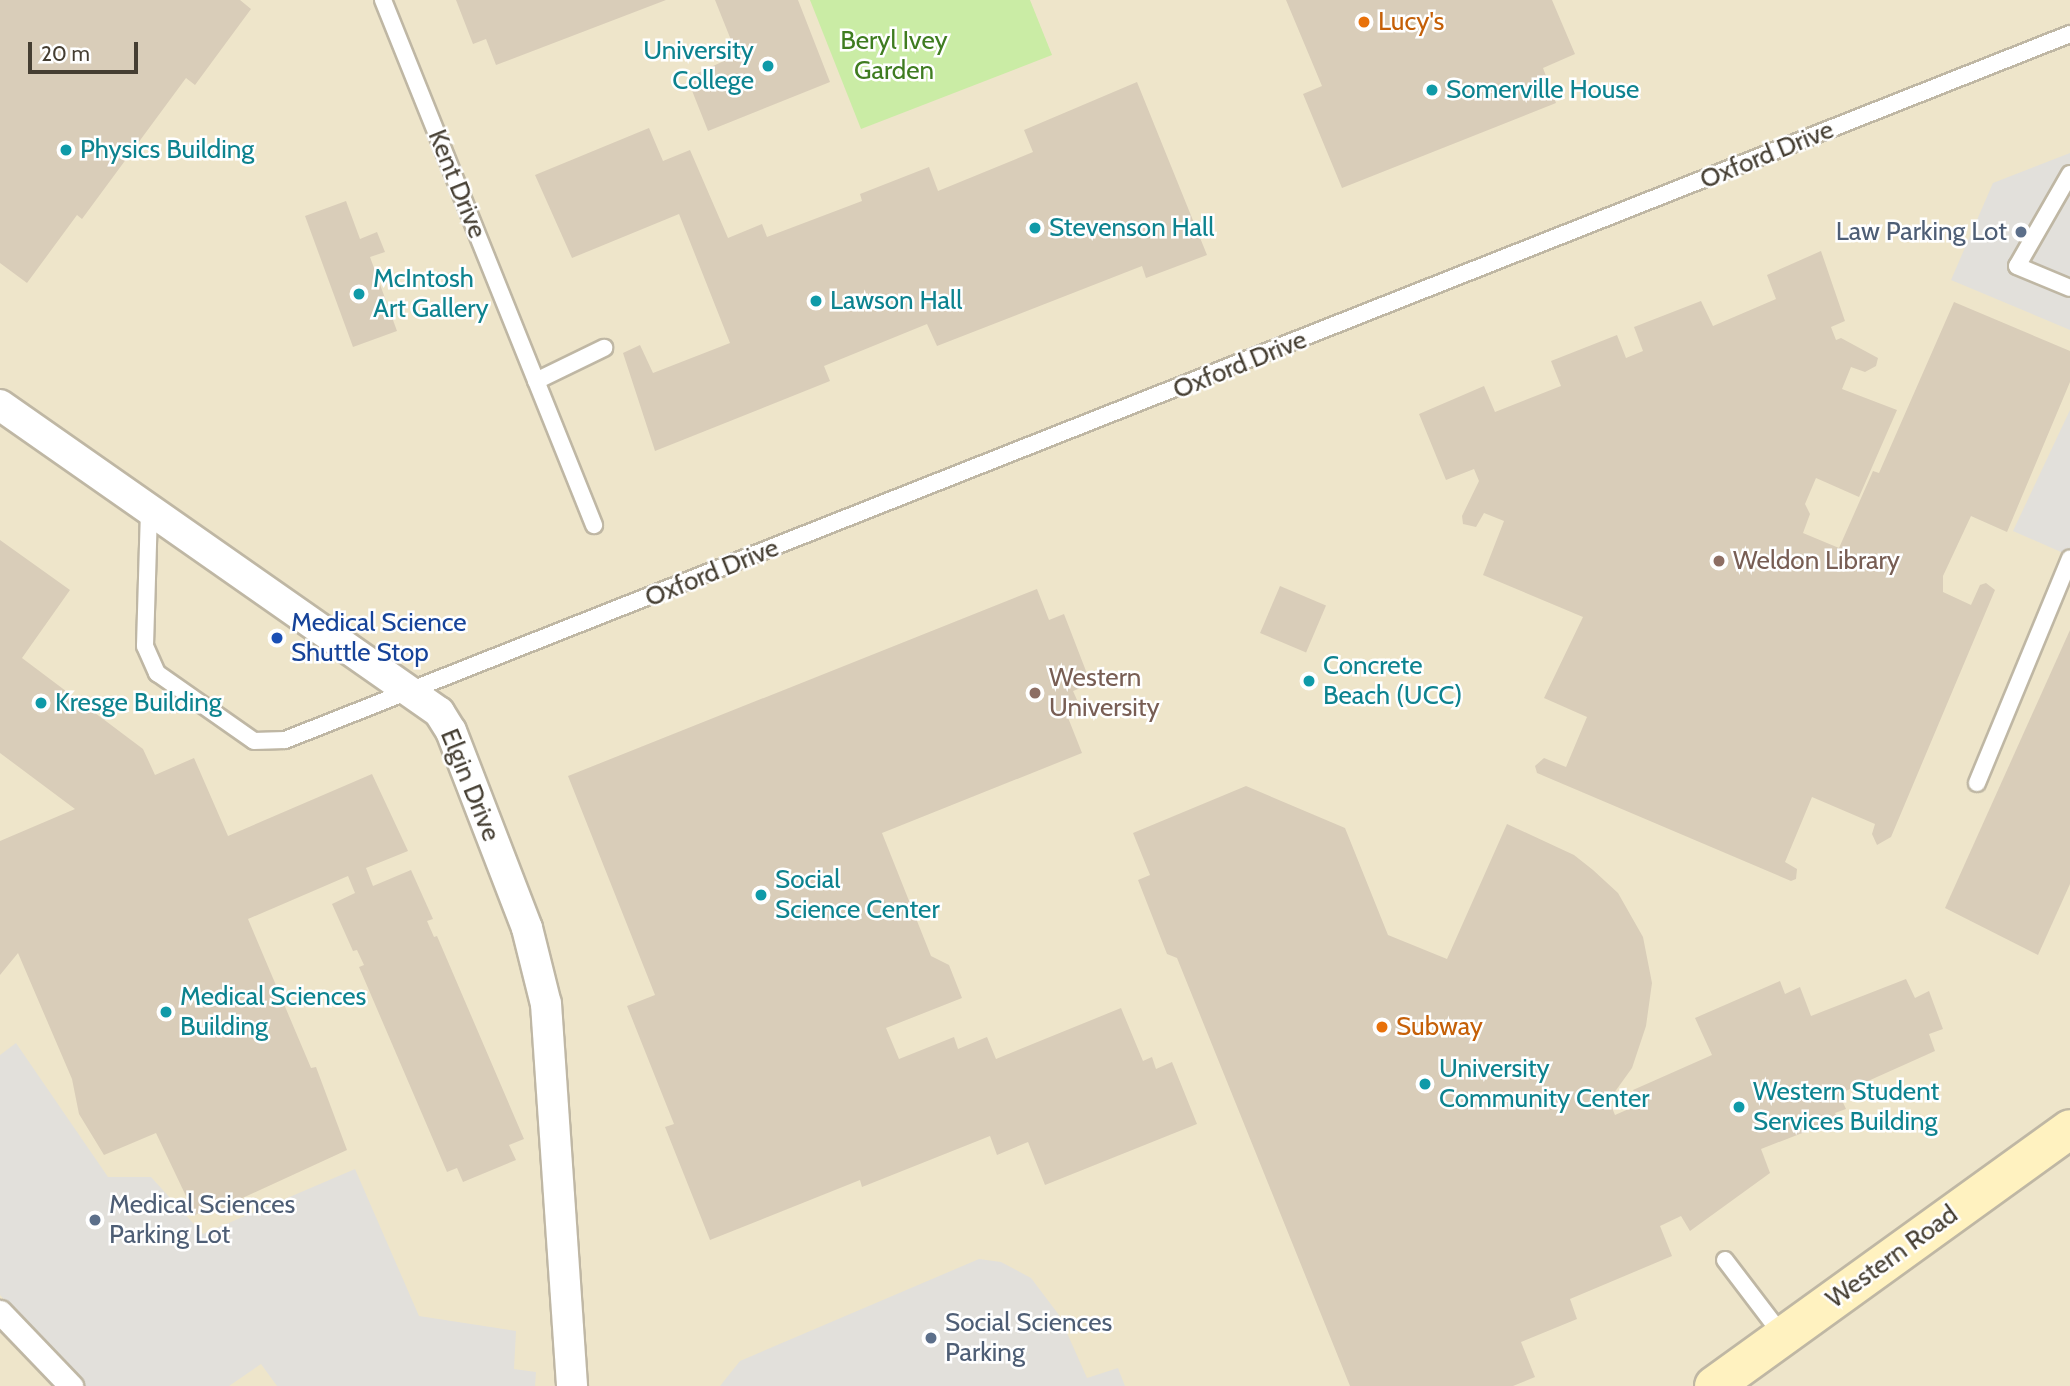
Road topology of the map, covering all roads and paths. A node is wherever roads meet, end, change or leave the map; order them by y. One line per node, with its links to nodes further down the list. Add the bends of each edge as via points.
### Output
1 (383, 0): 6 (lane, Kent Drive)
2 (2070, 34): 11 (lane, Oxford Drive)
3 (2070, 174): 4 (lane, via 2017,266)
4 (2070, 288)
5 (604, 348): 6 (lane)
6 (536, 381): 9 (lane, Kent Drive)
7 (0, 405): 8 (street, Elgin Drive)
8 (149, 511): 11 (street, Elgin Drive); 11 (lane, Oxford Drive, via 145,646 157,673 254,741 285,740)
9 (594, 524)
10 (2070, 559): 12 (lane)
11 (409, 694): 18 (street, Elgin Drive, via 439,712 451,731 527,928 546,1004)
12 (1977, 783)
13 (2070, 1129): 16 (main road, Western Road)
14 (1725, 1259): 16 (lane)
15 (0, 1312): 17 (street)
16 (1783, 1336): 19 (main road, Western Road)
17 (71, 1386)
18 (572, 1386)
19 (1714, 1386)

